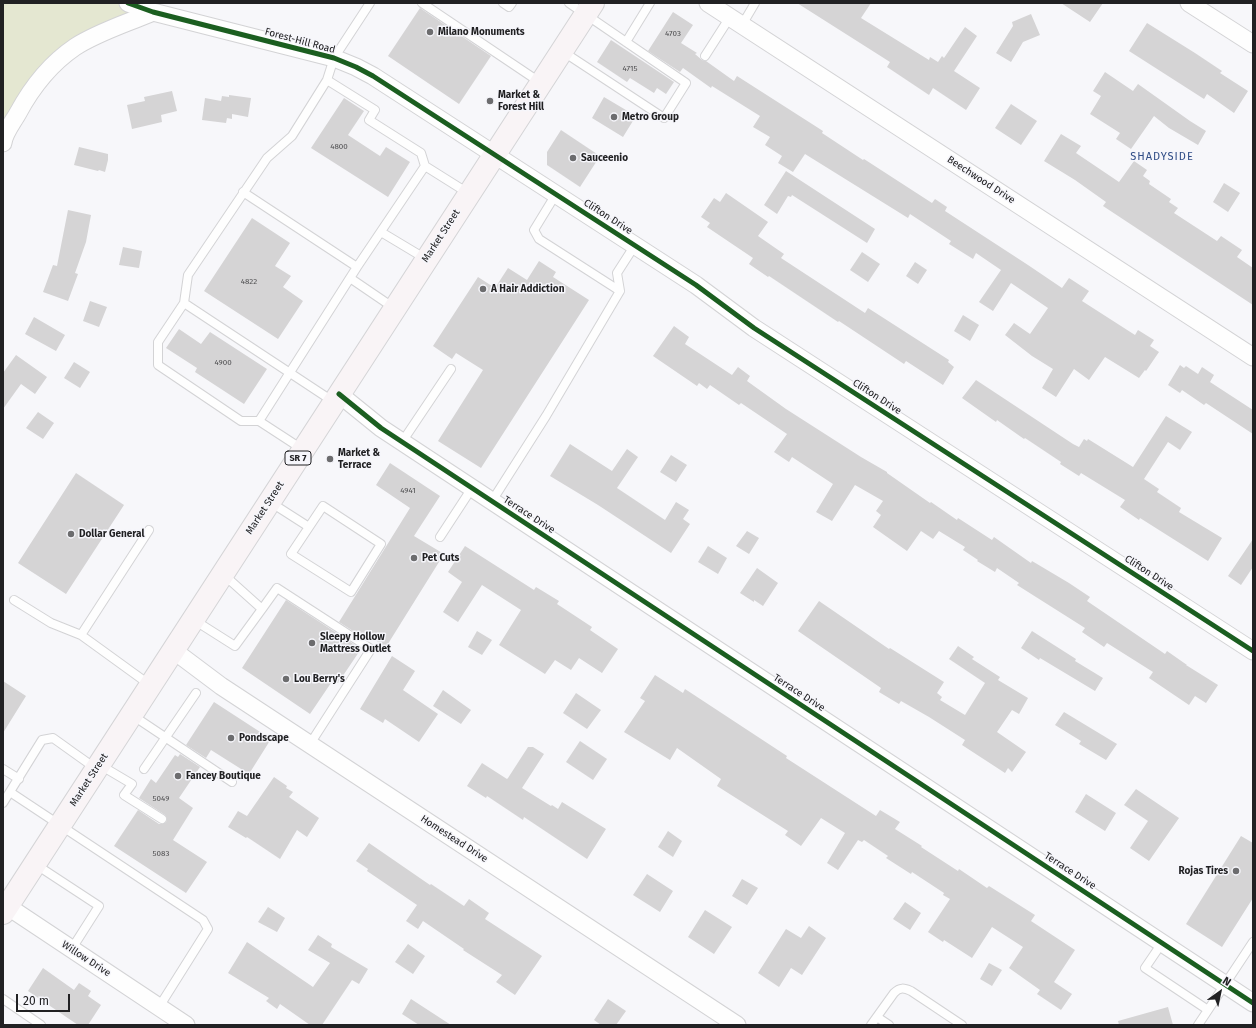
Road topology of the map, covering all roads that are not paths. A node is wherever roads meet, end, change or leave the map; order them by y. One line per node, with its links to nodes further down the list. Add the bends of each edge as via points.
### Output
1 (128, 3): 11 (street, Forest-Hill Road)
2 (370, 3): 17 (lane)
3 (422, 3): 19 (lane)
4 (503, 3): 5 (lane, via 509,7)
5 (512, 3)
6 (650, 3): 13 (lane)
7 (708, 3): 12 (street, Beechwood Drive)
8 (755, 3): 12 (lane)
9 (1189, 3): 14 (street)
10 (583, 7): 13 (lane); 15 (main road, Market Street / SR 7)
11 (153, 12): 17 (street, Forest-Hill Road); 21 (street, via 91,38 58,61 28,94)
12 (736, 21): 16 (lane); 35 (street, Beechwood Drive)
13 (626, 42): 15 (lane, via 686,83 664,118)
14 (1253, 44)
15 (562, 51): 19 (main road, Market Street / SR 7)
16 (705, 56)
17 (334, 58): 18 (lane); 22 (street, Forest-Hill Road, via 373,76)
18 (327, 80): 23 (lane, via 375,110 369,120 421,153); 24 (lane, via 292,136 267,158)
19 (541, 83): 22 (main road, Market Street / SR 7)
20 (3, 138): 21 (street)
21 (3, 142)
22 (494, 154): 25 (main road, Market Street / SR 7); 26 (street, Clifton Drive)
23 (425, 166): 25 (lane); 27 (lane)
24 (244, 192): 30 (lane); 33 (lane, via 188,275)
25 (469, 194): 29 (main road, Market Street / SR 7)
26 (556, 194): 28 (street, Clifton Drive); 32 (lane, via 534,230 539,239)
27 (381, 232): 29 (lane); 30 (lane)
28 (635, 245): 32 (lane, via 617,273); 54 (street, Clifton Drive, via 696,285 754,328)
29 (426, 259): 34 (main road, Market Street / SR 7)
30 (357, 267): 31 (lane)
31 (350, 278): 34 (lane); 37 (lane)
32 (620, 291): 44 (lane)
33 (184, 303): 37 (lane); 39 (lane, via 158,342 158,365 241,421)
34 (395, 309): 38 (main road, Market Street / SR 7)
35 (1253, 357)
36 (451, 369): 40 (lane)
37 (290, 373): 38 (lane); 39 (lane)
38 (337, 398): 40 (street, Terrace Drive); 41 (main road, Market Street / SR 7)
39 (259, 421): 41 (lane)
40 (402, 442): 42 (street, Terrace Drive)
41 (303, 449): 43 (main road, Market Street / SR 7)
42 (472, 488): 44 (street, Terrace Drive); 47 (lane)
43 (270, 501): 45 (lane); 48 (main road, Market Street / SR 7)
44 (492, 501): 71 (street, Terrace Drive)
45 (309, 527): 45 (lane, via 323,506 381,544 351,592 291,554)
46 (149, 530): 52 (lane)
47 (440, 537)
48 (223, 573): 50 (lane); 51 (main road, Market Street / SR 7)
49 (14, 600): 52 (lane, via 52,623)
50 (262, 609): 51 (lane, via 235,646); 59 (lane, via 277,588 371,649)
51 (193, 619): 53 (main road, Market Street / SR 7)
52 (80, 635): 55 (lane)
53 (173, 650): 55 (main road, Market Street / SR 7); 59 (street, Homestead Drive, via 221,686)
54 (1253, 651)
55 (150, 685): 57 (main road, Market Street / SR 7)
56 (196, 693): 58 (lane)
57 (132, 714): 58 (lane); 60 (main road, Market Street / SR 7)
58 (166, 737): 62 (lane); 64 (lane)
59 (310, 744): 82 (street, Homestead Drive)
60 (97, 767): 63 (lane, via 53,738 42,740); 67 (lane, via 132,784 124,795); 68 (main road, Market Street / SR 7)
61 (3, 769): 63 (lane)
62 (144, 769)
63 (18, 779): 65 (lane)
64 (232, 782)
65 (10, 792): 66 (lane); 68 (lane)
66 (3, 803)
67 (162, 820)
68 (59, 825): 69 (main road, Market Street / SR 7); 77 (lane, via 203,920 208,930)
69 (34, 864): 70 (main road, Market Street / SR 7); 73 (lane, via 99,906)
70 (5, 910): 73 (street, Willow Drive)
71 (1162, 943): 74 (street, Terrace Drive); 78 (lane, via 1145,968)
72 (1252, 945): 74 (lane)
73 (71, 950): 77 (street, Willow Drive)
74 (1225, 984): 76 (street, Terrace Drive); 78 (lane)
75 (3, 998): 80 (lane)
76 (1253, 1003)
77 (159, 1007): 81 (street, Willow Drive)
78 (1208, 1010): 86 (lane)
79 (877, 1017): 83 (lane); 84 (lane); 85 (lane, via 894,993 904,988)
80 (41, 1025)
81 (186, 1025)
82 (736, 1025)
83 (871, 1025)
84 (889, 1025)
85 (962, 1025)
86 (1198, 1025)

